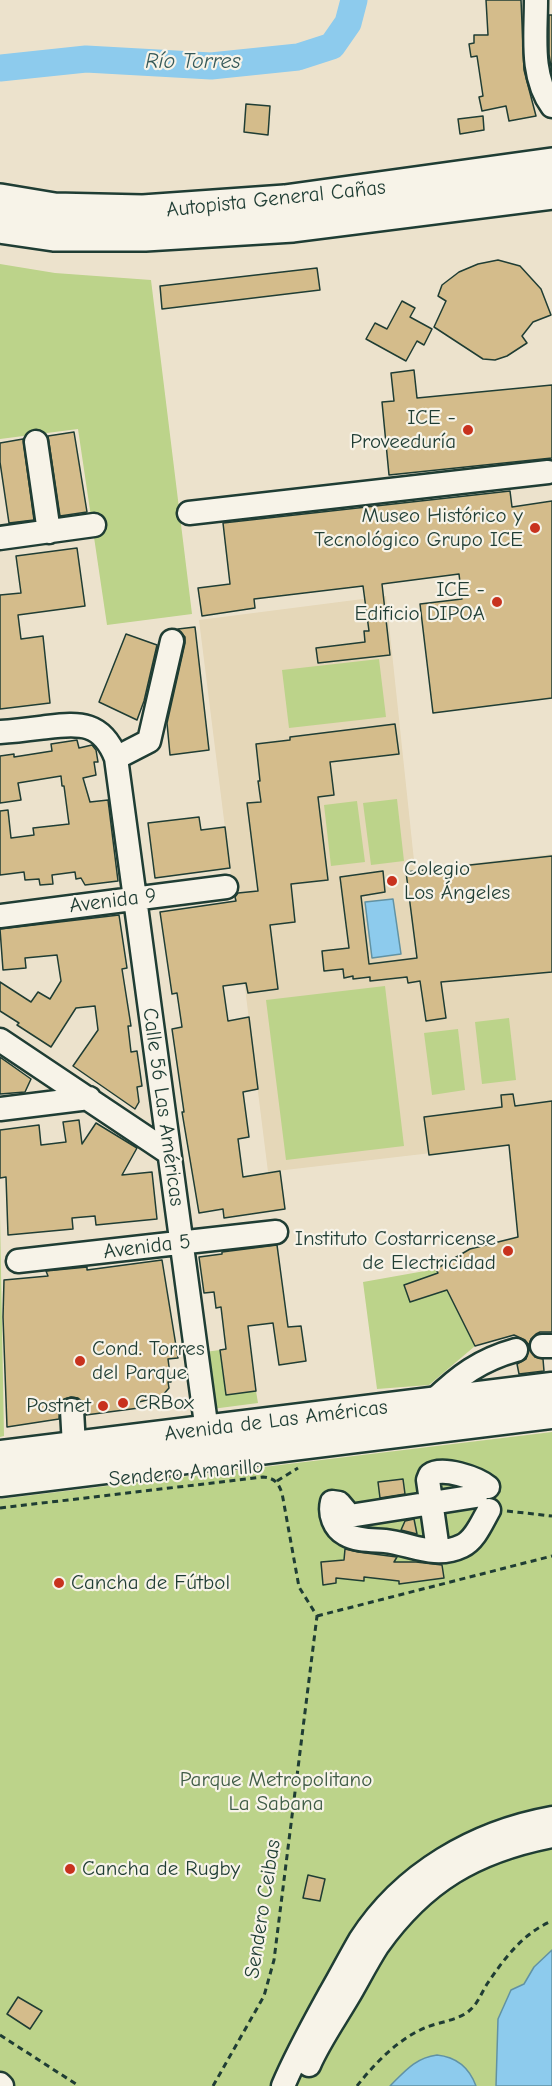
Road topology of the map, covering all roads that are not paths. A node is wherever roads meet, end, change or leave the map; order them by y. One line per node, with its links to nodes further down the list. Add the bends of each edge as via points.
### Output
1 (536, 0): 2 (street, via 536,71)
2 (552, 106)
3 (552, 165): 5 (highway, Autopista General Cañas, via 285,202 154,211 54,210)
4 (552, 192): 6 (highway, Autopista General Cañas, via 293,225 145,234 54,234)
5 (0, 201)
6 (0, 226)
7 (36, 442): 11 (street)
8 (548, 472): 9 (street)
9 (189, 513)
10 (94, 525): 11 (street)
11 (49, 532): 12 (street)
12 (0, 538)
13 (172, 641): 15 (street, via 149,741)
14 (0, 732): 15 (street, via 72,724 90,727 102,734)
15 (116, 758): 17 (street, Calle 56 Las Américas)
16 (226, 887): 17 (street, Avenida 9)
17 (135, 898): 18 (street, Avenida 9); 22 (street, Calle 56 Las Américas)
18 (0, 916)
19 (0, 1040): 20 (street)
20 (89, 1098): 21 (street); 22 (street)
21 (0, 1109)
22 (169, 1153): 24 (street, Calle 56 Las Américas)
23 (276, 1232): 24 (street, Avenida 5)
24 (181, 1243): 25 (street, Avenida 5); 31 (street, Calle 56 Las Américas)
25 (18, 1262)
26 (516, 1350): 28 (street, via 494,1356 471,1369)
27 (552, 1387): 28 (main road, Avenida de Las Américas)
28 (433, 1401): 31 (main road, Avenida de Las Américas)
29 (72, 1410): 32 (street)
30 (552, 1414): 31 (main road, Avenida de Las Américas)
31 (209, 1443): 32 (main road, Avenida de Las Américas); 34 (main road, Avenida de Las Américas)
32 (74, 1446): 33 (main road, Avenida de Las Américas)
33 (0, 1455)
34 (0, 1482)
35 (486, 1501): 36 (street); 36 (street, via 474,1479 435,1472 428,1480); 37 (street, via 467,1543)
36 (431, 1504): 37 (street); 37 (street, via 341,1518 336,1527 354,1538 387,1541 420,1551)
37 (438, 1550)
38 (552, 1818): 40 (street, via 513,1827 446,1856 389,1902)
39 (552, 1836): 40 (street, via 521,1842 456,1870 427,1889)
40 (369, 1943): 41 (street)
41 (303, 2058): 42 (street); 43 (street)
42 (283, 2086)
43 (300, 2086)

